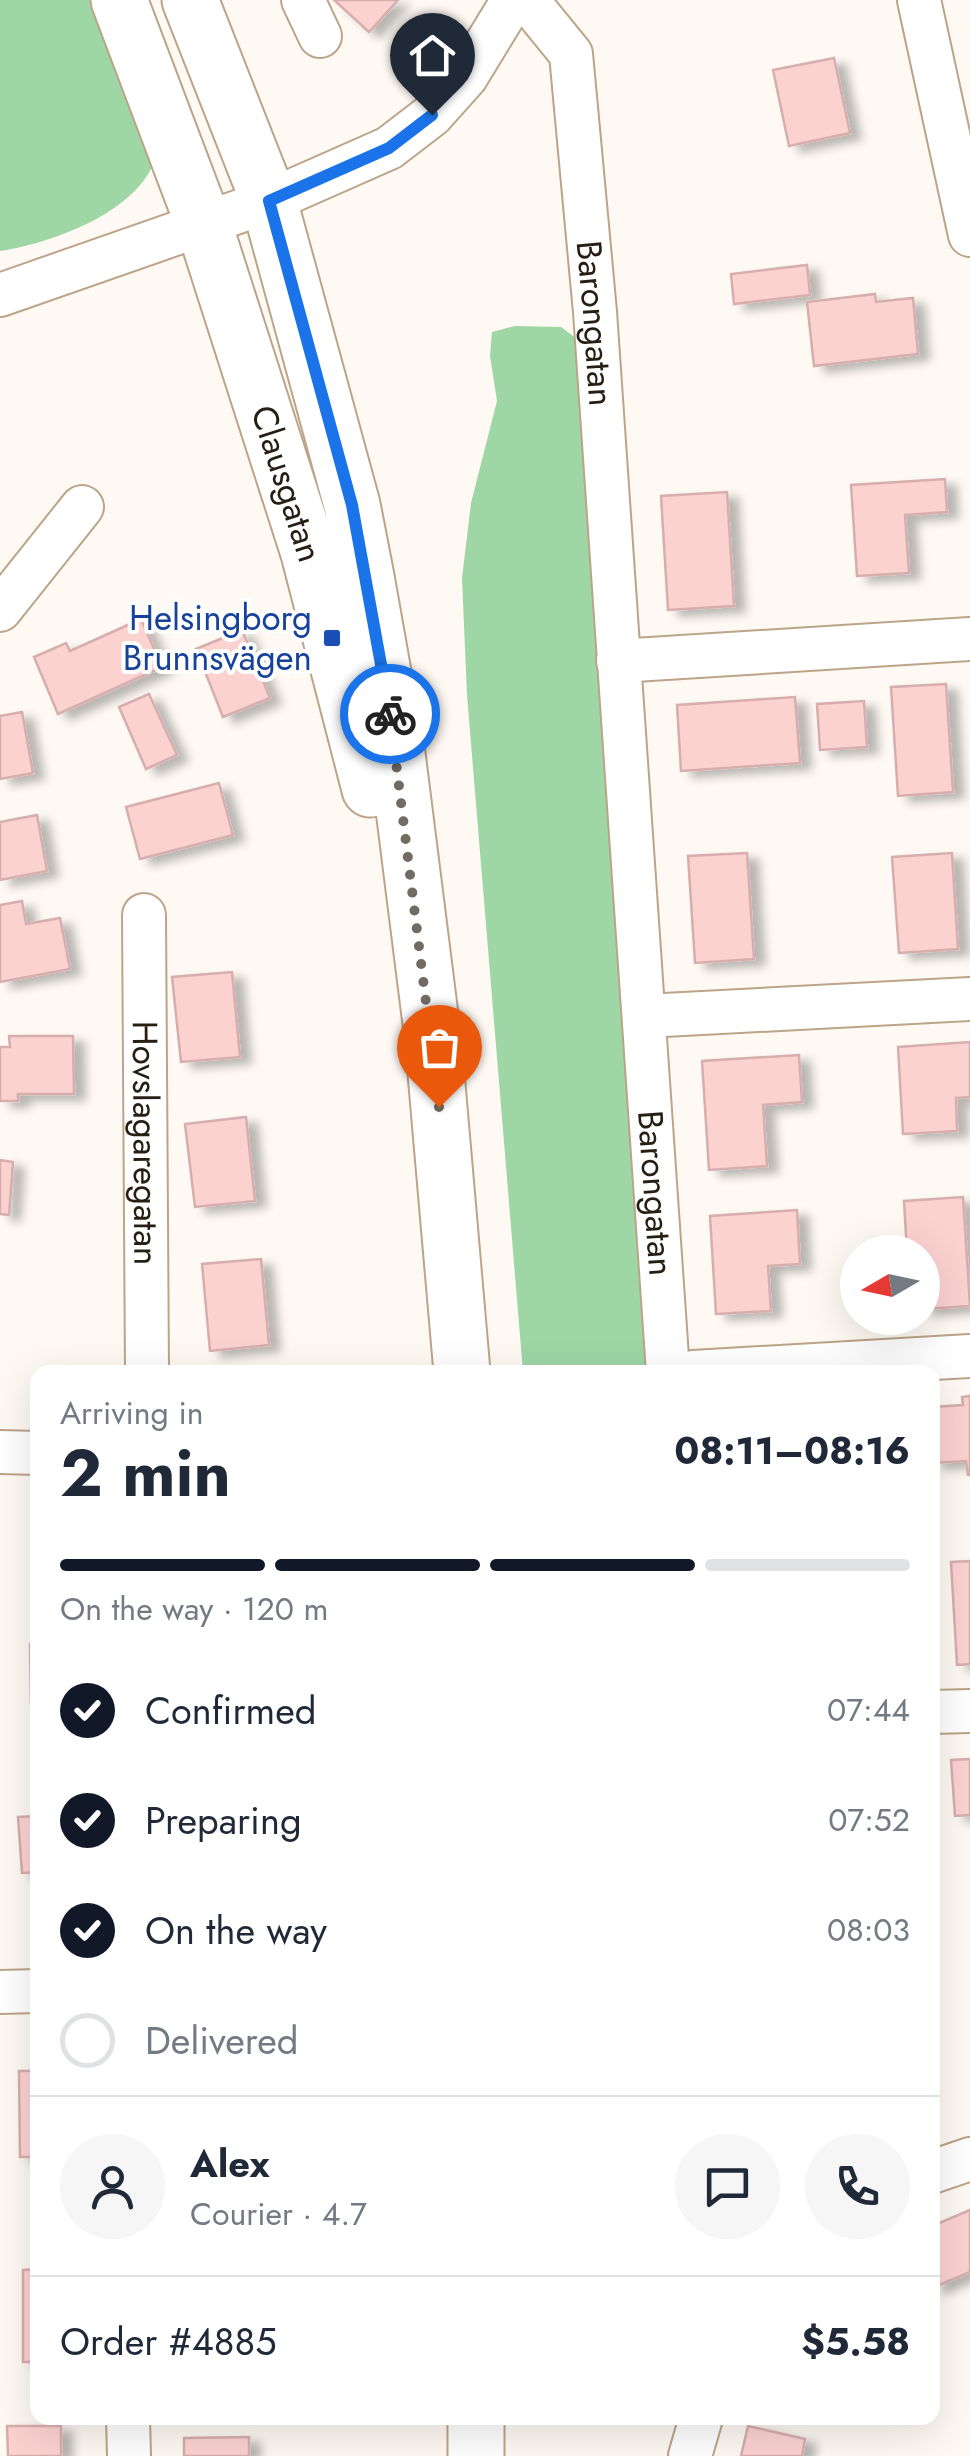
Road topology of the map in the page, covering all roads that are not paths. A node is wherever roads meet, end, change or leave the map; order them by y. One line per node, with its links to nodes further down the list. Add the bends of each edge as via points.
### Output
1 (120, 0): 7 (main road, Clausgatan)
2 (190, 0): 6 (main road, Clausgatan)
3 (513, 0): 6 (street, via 466,77 432,115 389,148)
4 (526, 0): 13 (street, Barongatan, via 572,54)
5 (919, 0): 8 (street)
6 (269, 201): 7 (street); 17 (main road, Clausgatan, via 352,505 396,746)
7 (204, 225): 9 (street); 17 (main road, Clausgatan, via 308,552)
8 (970, 234)
9 (0, 294)
10 (82, 508): 11 (street)
11 (0, 610)
12 (970, 639): 13 (street)
13 (618, 660): 16 (street, Barongatan)
14 (144, 915): 19 (street, Hovslagaregatan)
15 (970, 999): 16 (street)
16 (644, 1016): 21 (street, Barongatan)
17 (433, 1040): 20 (main road, Clausgatan)
18 (970, 1356): 22 (street)
19 (147, 1365)
20 (461, 1365)
21 (668, 1365)
22 (814, 1365)
23 (0, 1452): 24 (street)
24 (30, 1452)
25 (970, 1711): 26 (street)
26 (940, 1712)
27 (30, 1991): 28 (street)
28 (0, 1992)
29 (970, 2159): 30 (street)
30 (940, 2169)
31 (128, 2425): 34 (street)
32 (476, 2425): 35 (main road)
33 (700, 2425): 36 (street)
34 (129, 2456)
35 (476, 2456)
36 (690, 2456)

